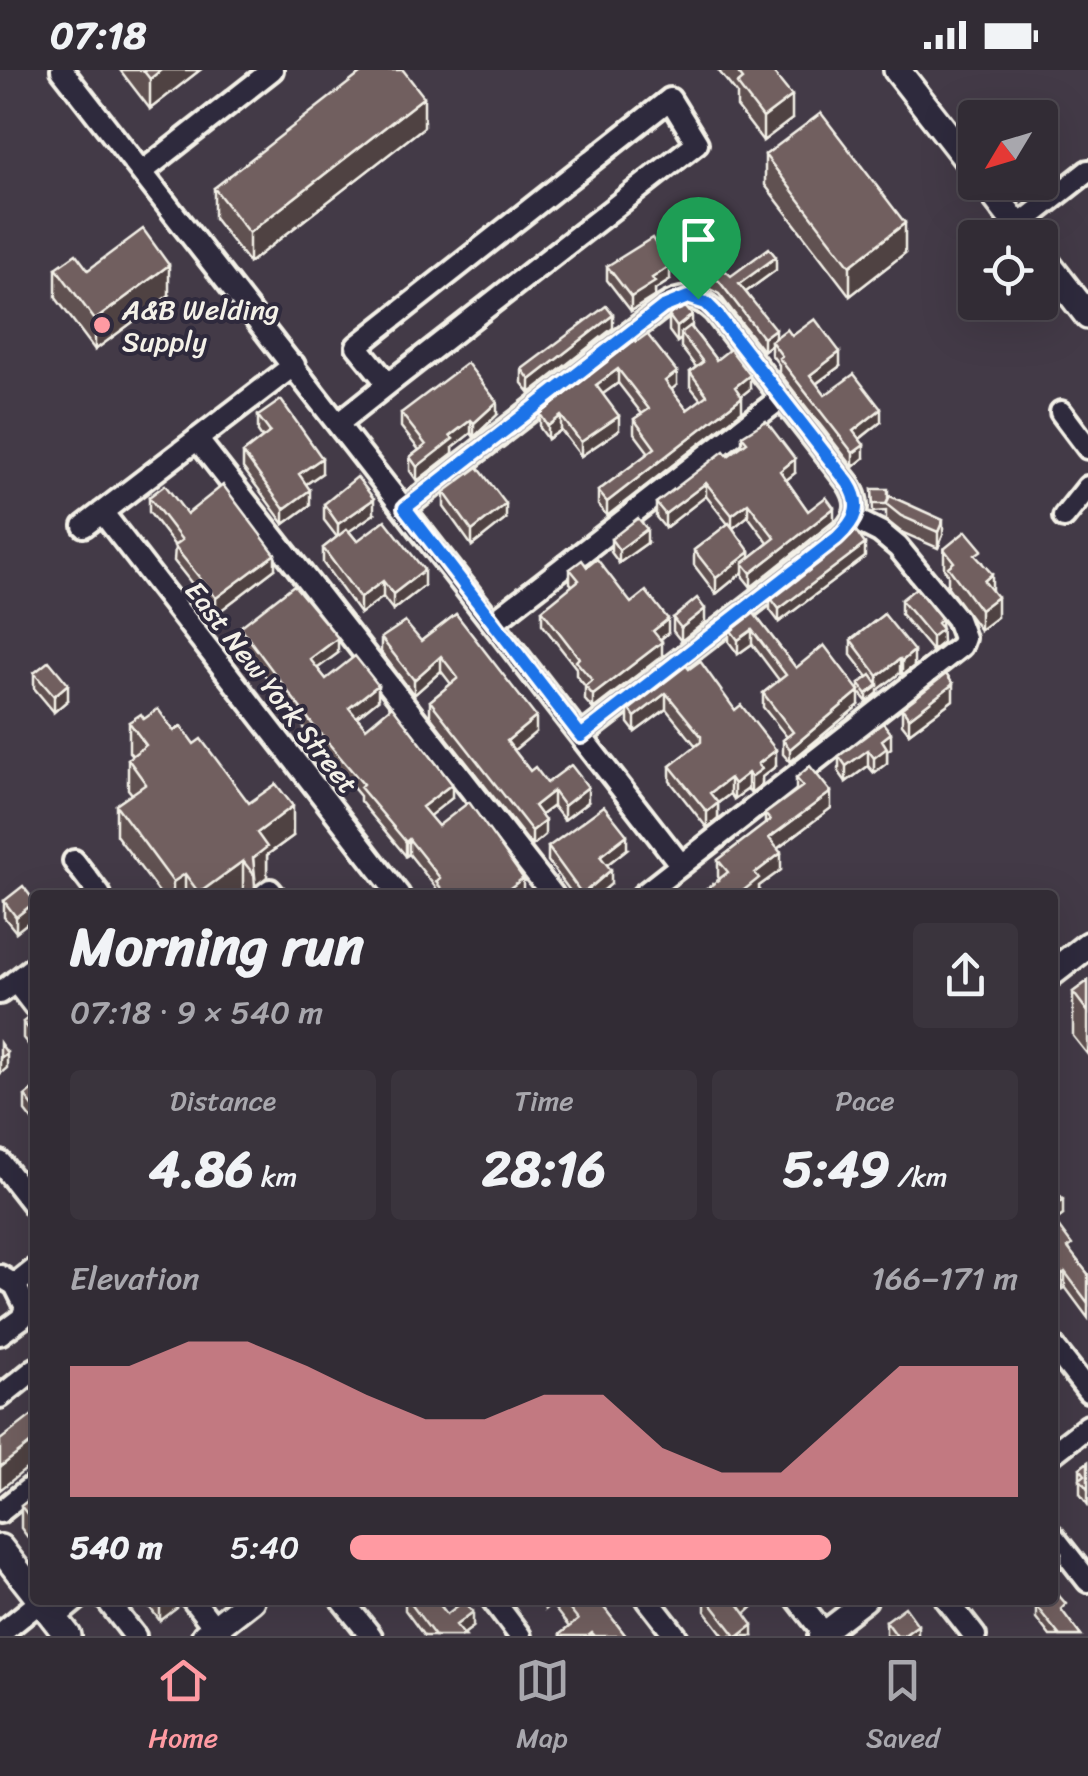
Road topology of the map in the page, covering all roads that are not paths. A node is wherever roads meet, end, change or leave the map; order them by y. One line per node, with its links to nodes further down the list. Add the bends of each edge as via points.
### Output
1 (62, 70): 6 (street)
2 (272, 70): 6 (street)
3 (897, 70): 4 (main road)
4 (958, 148)
5 (1088, 170): 9 (street)
6 (142, 172): 12 (street)
7 (998, 200): 8 (main road)
8 (1014, 220)
9 (1036, 220)
10 (1058, 277): 11 (main road)
11 (1088, 316)
12 (294, 365): 16 (street); 17 (street)
13 (388, 384): 13 (street, via 696,143 670,99 357,346); 16 (street)
14 (782, 398): 20 (street, via 714,311 698,299 680,298); 23 (street, via 854,493); 25 (street)
15 (1062, 412): 18 (street)
16 (339, 423): 20 (street)
17 (198, 439): 21 (street); 31 (street)
18 (1088, 448)
19 (1088, 487): 22 (street)
20 (405, 508): 25 (street)
21 (102, 512): 24 (street); 30 (street, East New York Street)
22 (1064, 516)
23 (854, 518): 26 (street, via 837,538); 28 (street, via 898,547 957,619 961,646)
24 (84, 526)
25 (493, 622): 26 (street)
26 (581, 736): 28 (street)
27 (74, 861): 29 (street)
28 (681, 865): 32 (street)
29 (96, 890)
30 (395, 890)
31 (548, 890)
32 (649, 890)
33 (1088, 945): 34 (main road)
34 (1058, 968)
35 (30, 970): 36 (street)
36 (8, 987): 37 (street)
37 (30, 1003)
38 (0, 1162): 39 (street)
39 (30, 1201)
40 (8, 1280): 41 (street, via 26,1307)
41 (0, 1334)
42 (1058, 1353): 44 (street)
43 (28, 1374): 45 (street)
44 (1088, 1391)
45 (0, 1396)
46 (1088, 1426): 47 (street)
47 (1058, 1449)
48 (30, 1488): 49 (street)
49 (0, 1512)
50 (1058, 1543): 52 (street)
51 (0, 1548): 53 (main road)
52 (1088, 1581)
53 (30, 1587)
54 (110, 1605): 67 (street)
55 (196, 1605): 64 (street)
56 (245, 1605): 64 (main road)
57 (346, 1605): 68 (street)
58 (496, 1605): 69 (street)
59 (652, 1605): 70 (street)
60 (802, 1605): 66 (street)
61 (860, 1605): 66 (street)
62 (951, 1605): 71 (street)
63 (51, 1614): 65 (street)
64 (214, 1633)
65 (0, 1634)
66 (823, 1635)
67 (135, 1636)
68 (370, 1636)
69 (520, 1636)
70 (676, 1636)
71 (975, 1636)

